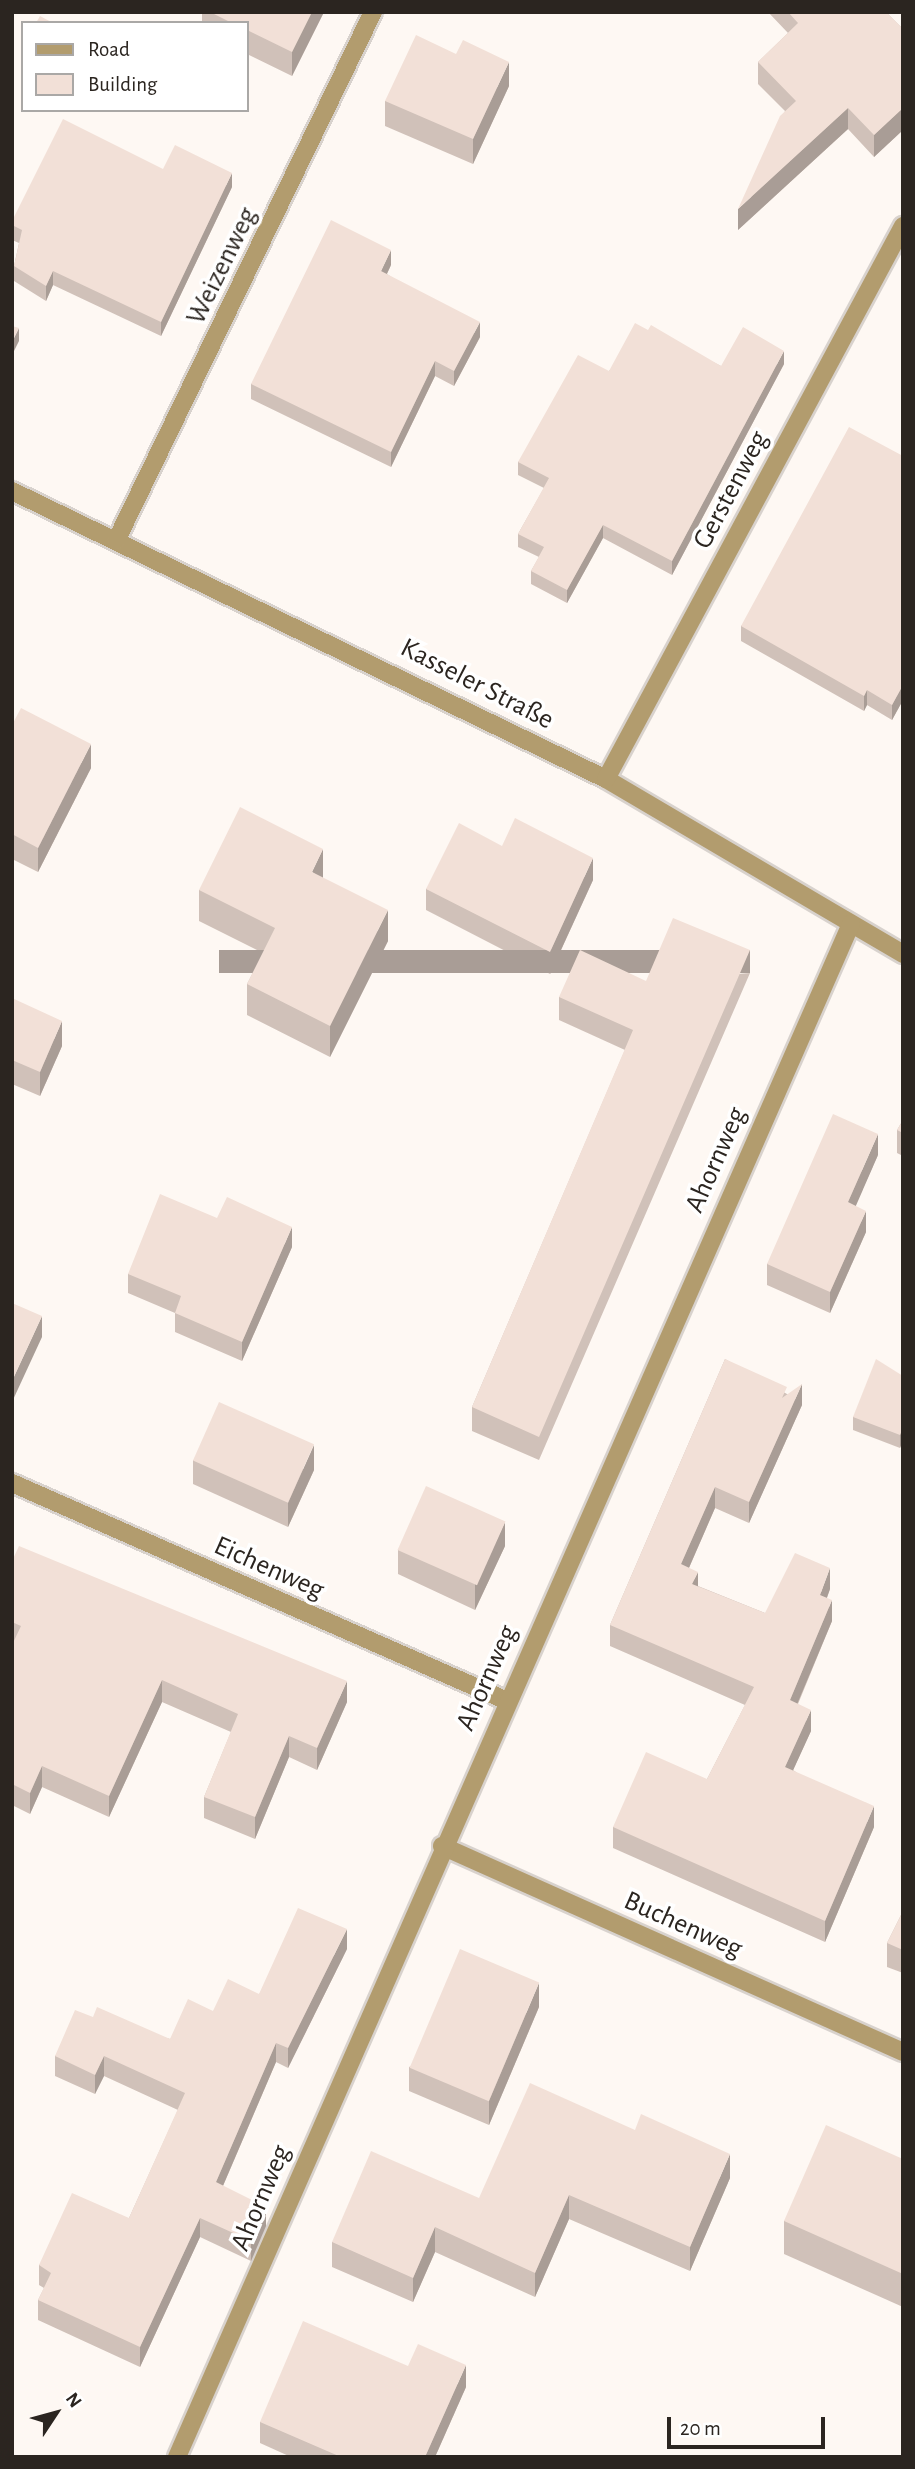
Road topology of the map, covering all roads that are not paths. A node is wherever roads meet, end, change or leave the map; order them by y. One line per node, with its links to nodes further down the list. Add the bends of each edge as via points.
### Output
1 (373, 12): 4 (street, Weizenweg)
2 (903, 226): 5 (street, Gerstenweg)
3 (12, 491): 4 (street, Kasseler Straße)
4 (116, 541): 5 (street, Kasseler Straße)
5 (606, 779): 6 (street, Kasseler Straße)
6 (851, 924): 7 (street, Kasseler Straße); 9 (street, Ahornweg)
7 (903, 954)
8 (12, 1483): 9 (street, Eichenweg)
9 (505, 1700): 10 (street, Ahornweg)
10 (442, 1846): 11 (street, Buchenweg); 12 (street, Ahornweg)
11 (903, 2052)
12 (177, 2457)

